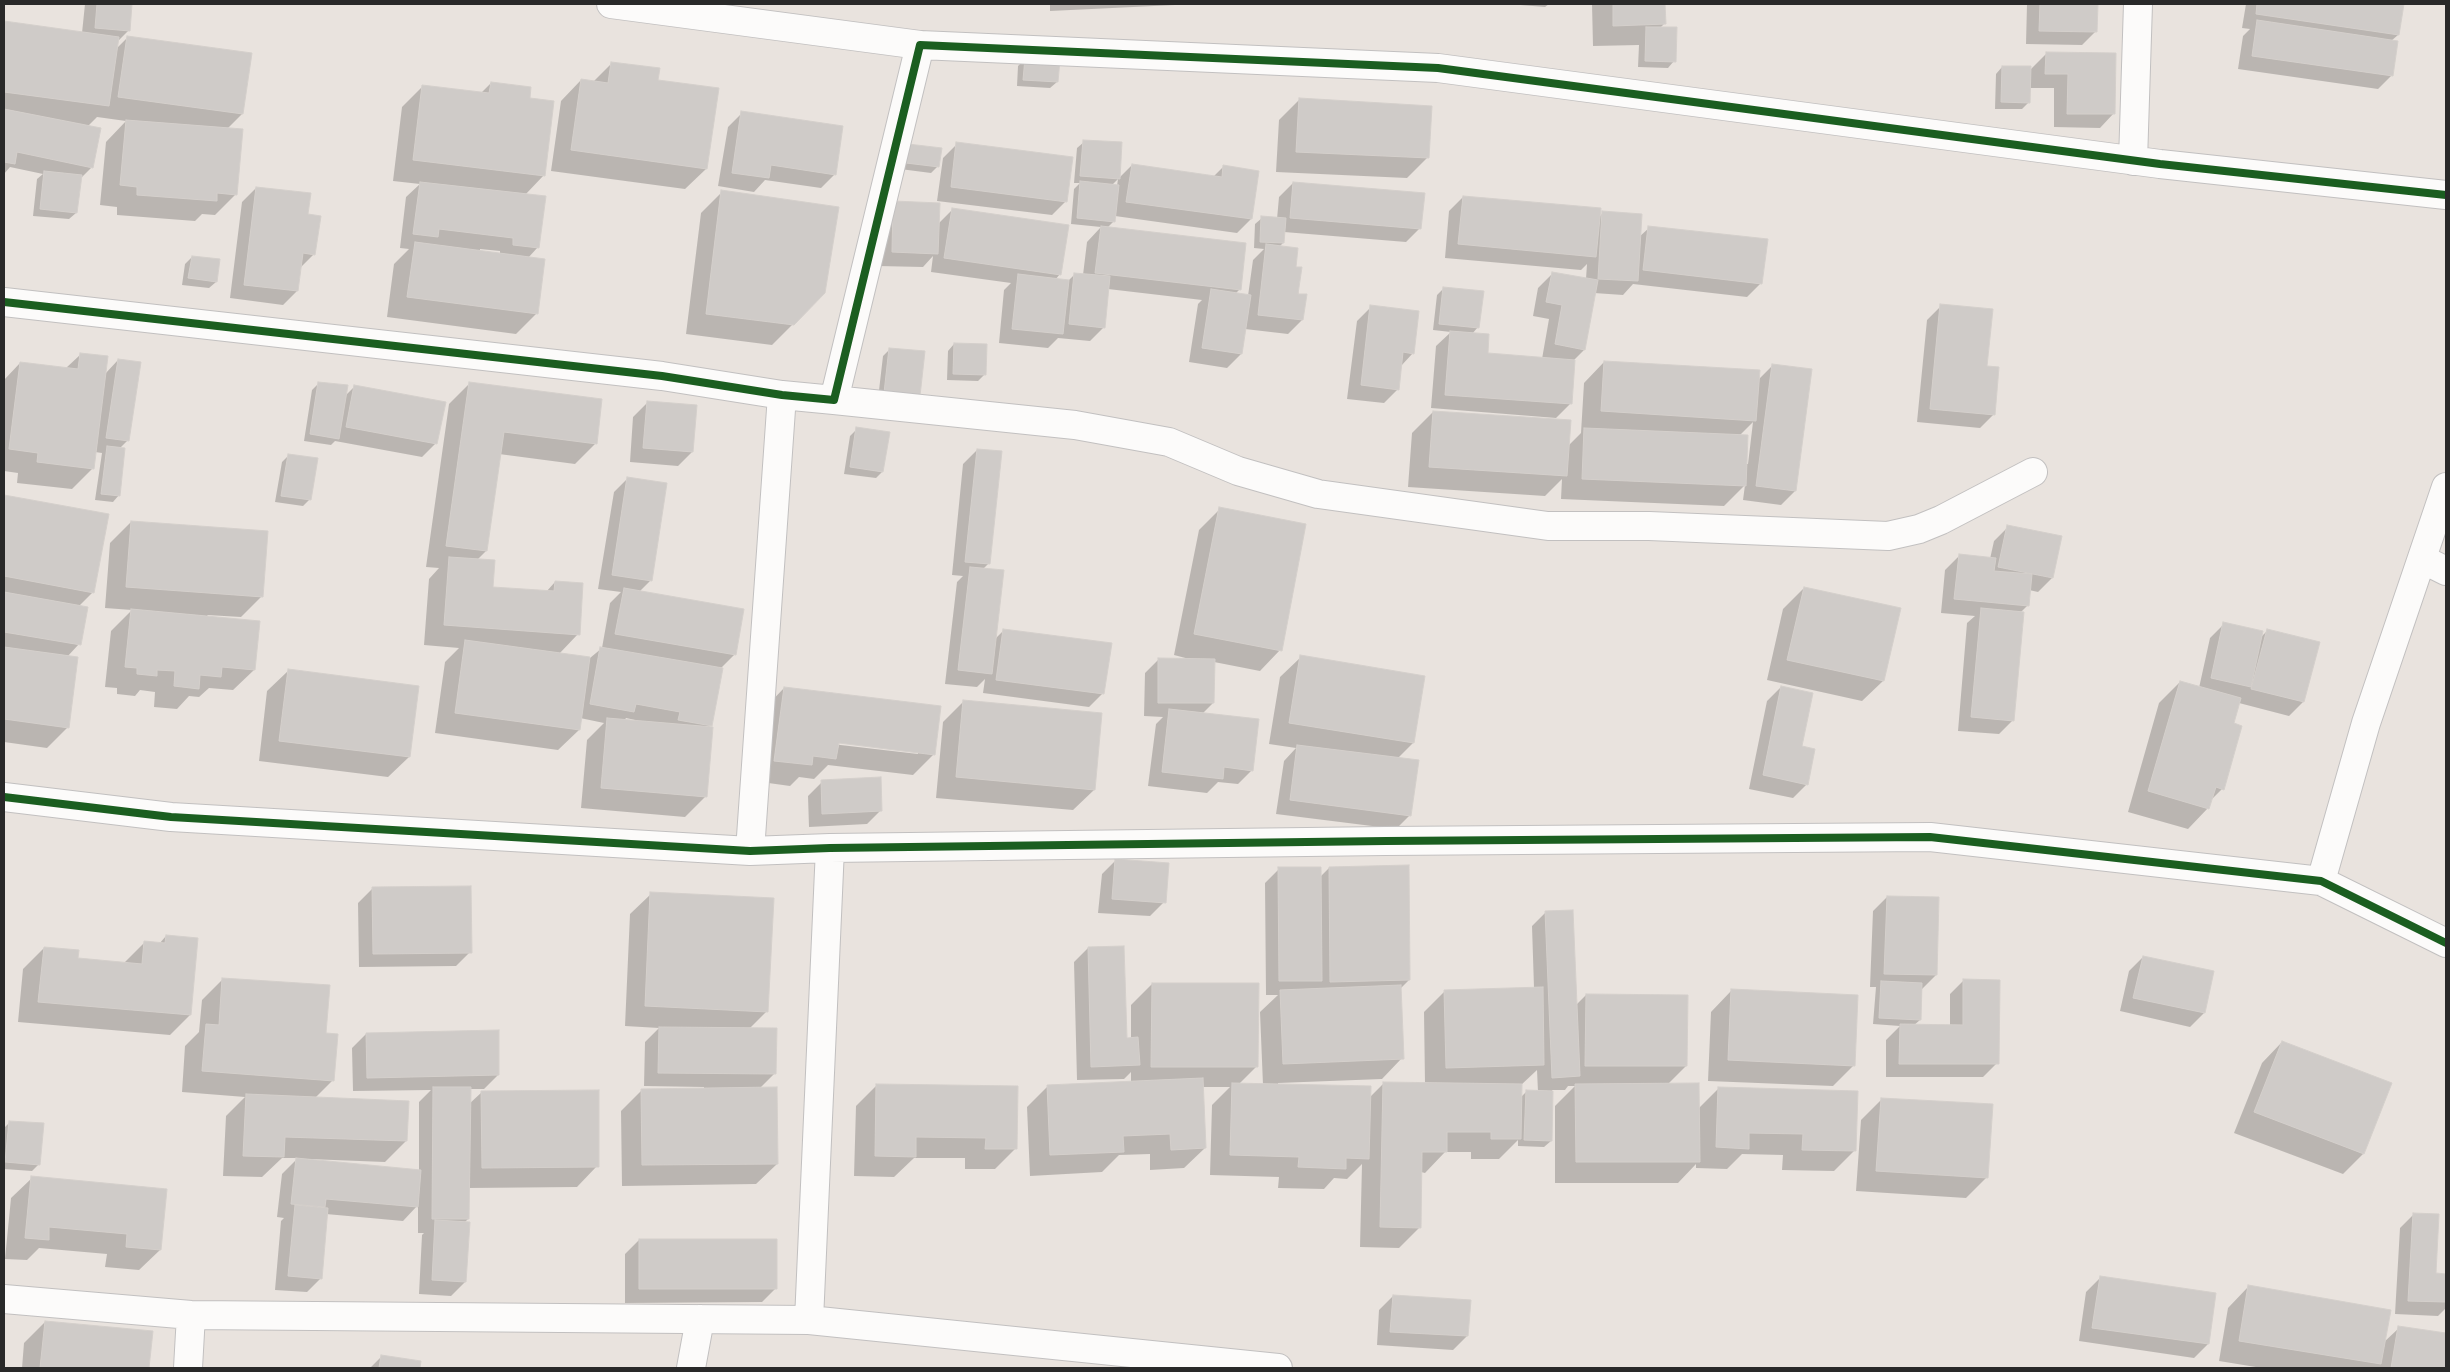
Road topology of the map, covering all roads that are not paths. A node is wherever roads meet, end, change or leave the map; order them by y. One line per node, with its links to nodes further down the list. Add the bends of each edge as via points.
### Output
1 (611, 4): 3 (street)
2 (2138, 4): 4 (street)
3 (920, 45): 4 (street, via 1438,68); 8 (street)
4 (2133, 161): 5 (street)
5 (2446, 194)
6 (4, 302): 7 (street, via 662,376)
7 (782, 395): 8 (street); 15 (street)
8 (834, 400): 9 (street, via 1075,425 1169,442 1238,471 1318,494 1548,526 1649,526 1888,536 1941,520)
9 (2033, 472)
10 (2446, 487): 11 (street)
11 (2422, 558): 12 (street); 16 (street, via 2366,723)
12 (2446, 571)
13 (4, 797): 15 (street, via 171,817)
14 (830, 848): 15 (street); 16 (street, via 1930,837); 21 (street)
15 (750, 851)
16 (2320, 881): 17 (street)
17 (2446, 943)
18 (4, 1299): 19 (street)
19 (190, 1316): 20 (street); 22 (street)
20 (700, 1319): 21 (street); 23 (street)
21 (809, 1320): 24 (street)
22 (188, 1368)
23 (691, 1368)
24 (1278, 1368)

